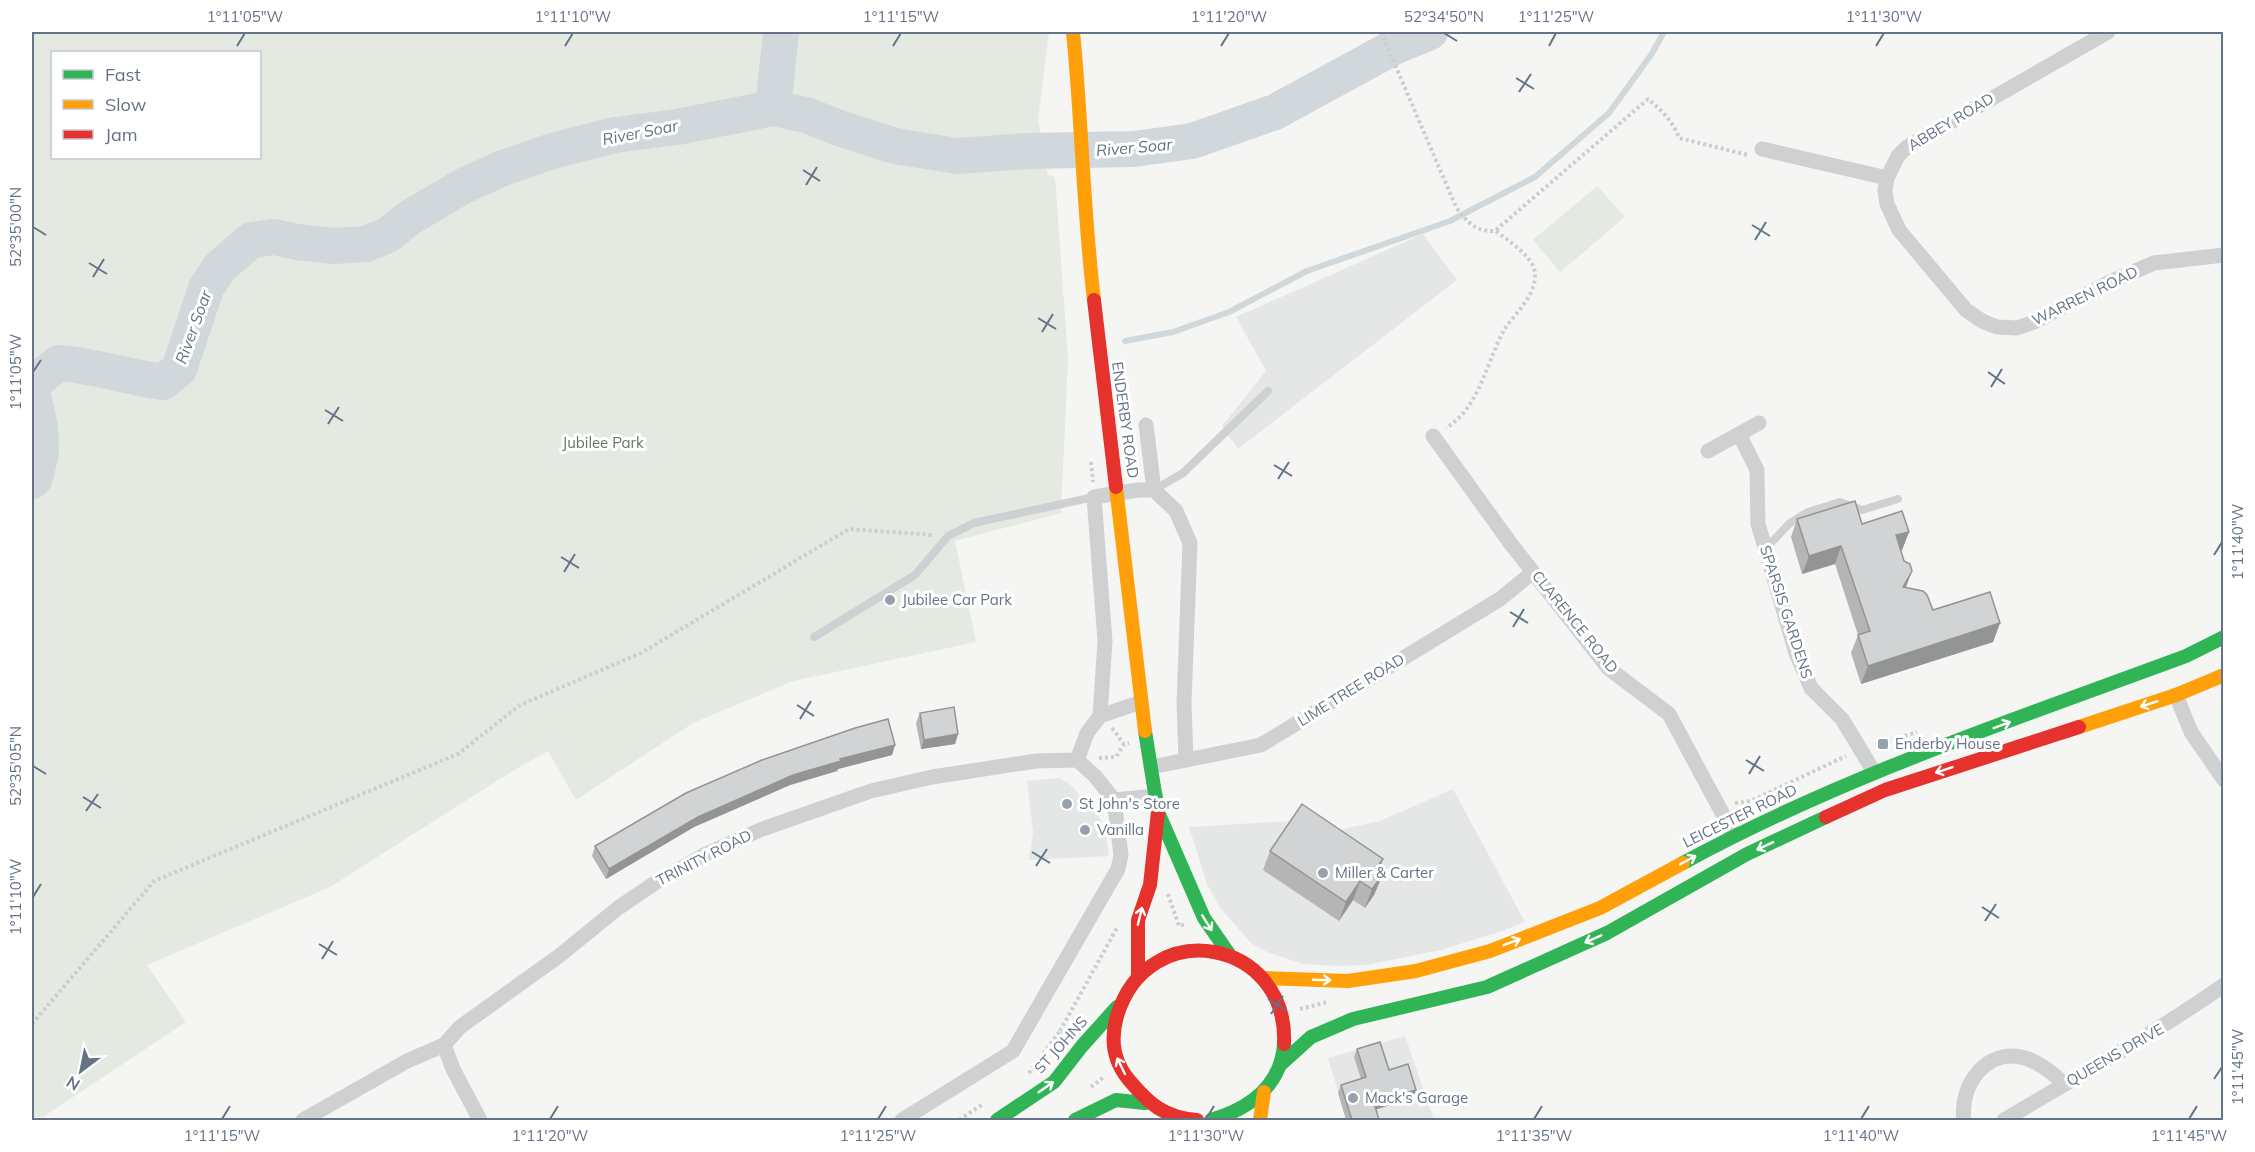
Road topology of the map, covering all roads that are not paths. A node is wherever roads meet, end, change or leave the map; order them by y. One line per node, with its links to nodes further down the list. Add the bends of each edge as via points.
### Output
1 (1073, 32): 13 (main road, ENDERBY ROAD, via 1086,232)
2 (2108, 32): 4 (street, ABBEY ROAD, via 1906,147)
3 (1762, 149): 4 (street)
4 (1887, 178): 5 (street, WARREN ROAD, via 1887,204 1899,230 1966,310 1997,327 2017,328 2034,322 2154,263)
5 (2223, 255)
6 (1268, 391): 12 (lane, via 1183,472)
7 (1759, 423): 9 (street)
8 (1146, 425): 12 (street)
9 (1739, 434): 11 (street); 16 (street, SPARSIS GARDENS, via 1757,470 1758,524)
10 (1432, 436): 17 (street, CLARENCE ROAD)
11 (1708, 452)
12 (1154, 490): 13 (street); 25 (street, via 1176,511 1190,543 1184,703)
13 (1119, 494): 14 (street); 22 (main road, ENDERBY ROAD)
14 (1094, 498): 18 (lane, via 974,523 948,536 915,575); 23 (street, via 1105,641)
15 (1898, 499): 16 (lane, via 1862,510 1840,502 1808,512 1790,523)
16 (1764, 549): 27 (street, SPARSIS GARDENS, via 1811,688 1842,719)
17 (1533, 572): 25 (street, LIME TREE ROAD, via 1500,599 1261,745); 31 (street, CLARENCE ROAD, via 1608,668 1669,714)
18 (814, 637)
19 (2223, 637): 27 (main road, LEICESTER ROAD, one-way to 19, via 2186,656)
20 (2223, 675): 21 (main road)
21 (2176, 695): 28 (street, via 2191,732); 38 (main road, one-way to 38, via 1885,790 1747,854 1607,933 1487,987 1353,1019 1311,1037)
22 (1141, 702): 23 (street); 26 (main road, ENDERBY ROAD)
23 (1100, 716): 24 (street, via 1087,733)
24 (1077, 760): 29 (street); 37 (street, TRINITY ROAD, via 932,777 871,791 728,844 658,881 618,909 460,1026)
25 (1186, 760): 26 (street, LIME TREE ROAD)
26 (1151, 767): 30 (main road, ENDERBY ROAD)
27 (1874, 772): 31 (main road, LEICESTER ROAD)
28 (2223, 780)
29 (1114, 800): 30 (street); 44 (street, via 1121,855 1118,869 1013,1051)
30 (1157, 804): 32 (main road, ENDERBY ROAD, one-way to 32, via 1204,918); 33 (main road, ENDERBY ROAD, one-way to 30, via 1138,920 1150,885)
31 (1734, 835): 34 (main road, LEICESTER ROAD, one-way to 31, via 1348,981 1416,971 1490,951 1600,908)
32 (1229, 954): 33 (main road, via 1196,949 1165,956); 34 (main road)
33 (1138, 974): 36 (main road)
34 (1263, 978): 38 (main road, via 1280,1004 1285,1034)
35 (2223, 985): 39 (street, QUEENS DRIVE, via 2172,1022)
36 (1117, 1007): 41 (main road, one-way to 36, via 1118,1065 1113,1037); 45 (main road, ST JOHNS, one-way to 36, via 1054,1082)
37 (444, 1045): 42 (street, TRINITY ROAD, via 407,1061); 43 (street)
38 (1280, 1065): 40 (main road)
39 (2064, 1084): 51 (street, via 2051,1071 2030,1060 1995,1058 1984,1064 1969,1085 1963,1100); 52 (street, QUEENS DRIVE)
40 (1264, 1092): 49 (main road, via 1240,1112); 50 (main road)
41 (1145, 1102): 46 (main road, via 1116,1100); 47 (main road)
42 (303, 1120)
43 (480, 1120)
44 (902, 1120)
45 (998, 1120)
46 (1075, 1120)
47 (1183, 1120): 48 (main road)
48 (1197, 1120)
49 (1211, 1120)
50 (1260, 1120)
51 (1964, 1120)
52 (2004, 1120)

